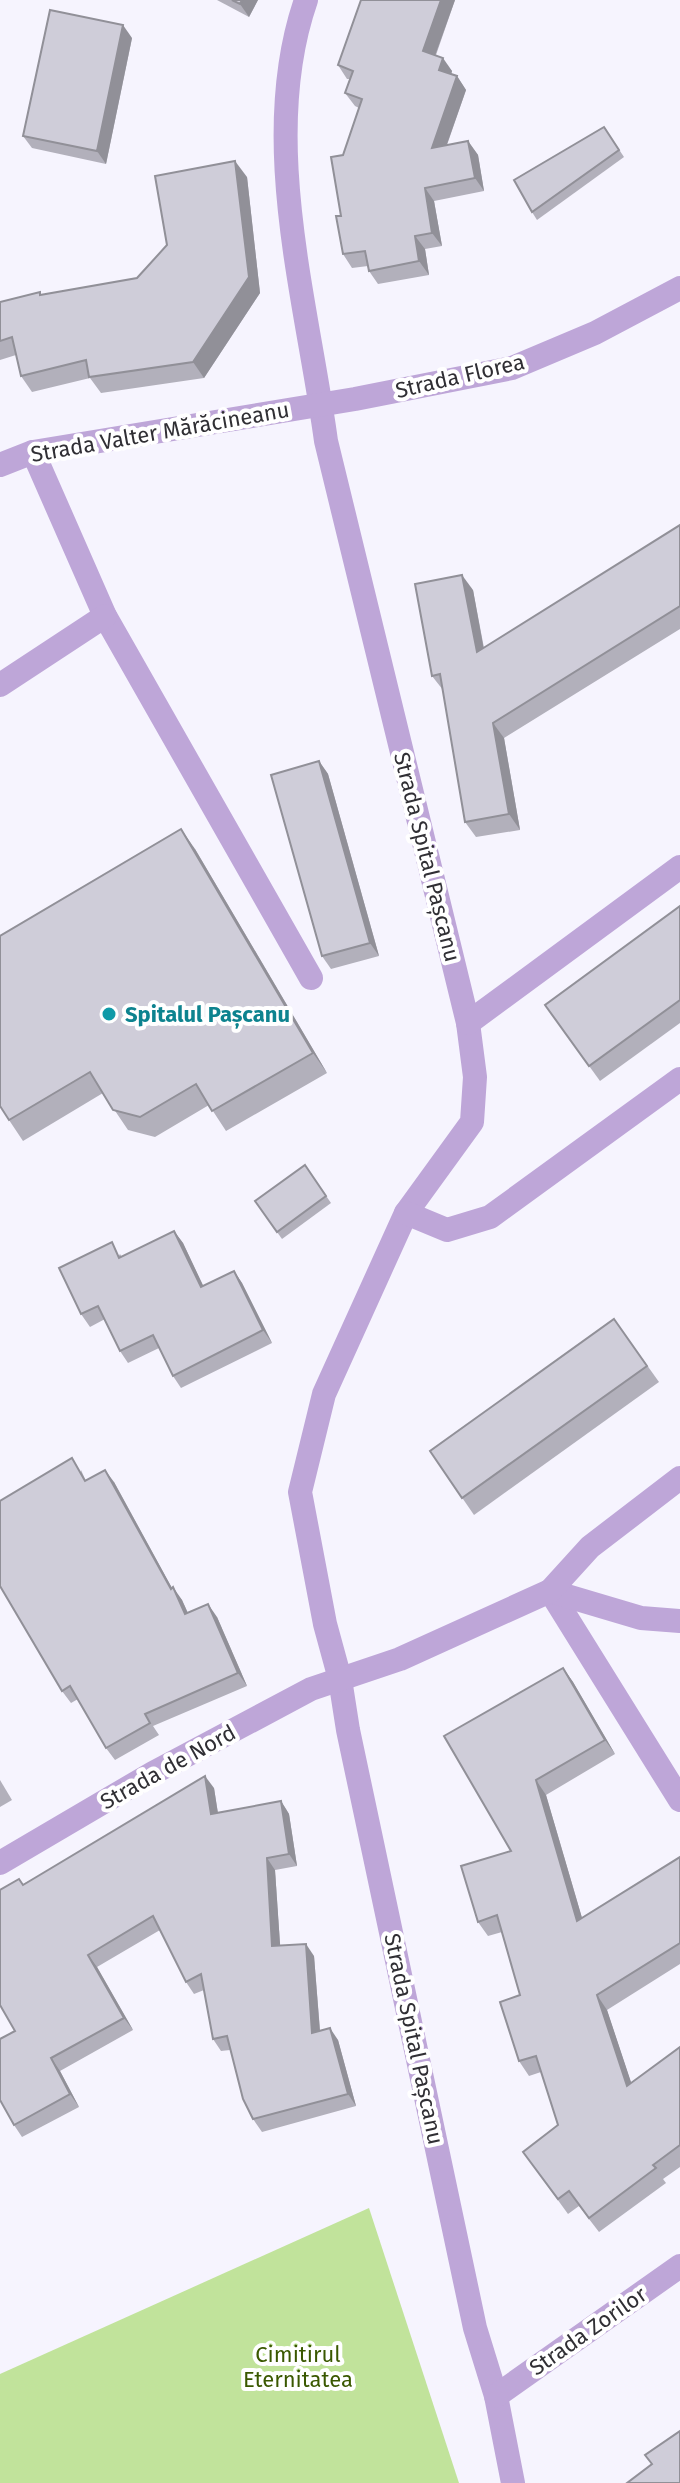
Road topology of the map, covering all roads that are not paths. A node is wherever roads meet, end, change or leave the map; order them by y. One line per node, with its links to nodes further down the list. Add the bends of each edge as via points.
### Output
1 (306, 0): 3 (street, Strada Spital Pașcanu, via 285,101 290,204)
2 (680, 288): 3 (street, Strada Florea, via 595,333 512,368)
3 (321, 404): 4 (street, Strada Valter Mărăcineanu); 10 (street, Strada Spital Pașcanu)
4 (33, 452): 5 (street, Strada Valter Mărăcineanu); 6 (street)
5 (0, 465)
6 (105, 616): 7 (street); 9 (street)
7 (0, 685)
8 (680, 867): 10 (street)
9 (311, 978)
10 (468, 1023): 12 (street, Strada Spital Pașcanu, via 475,1077 472,1122)
11 (680, 1079): 12 (street, via 490,1217 447,1230)
12 (406, 1213): 16 (street, Strada Spital Pașcanu, via 324,1394 300,1492)
13 (680, 1478): 14 (street, via 590,1547)
14 (550, 1591): 15 (street, via 641,1618); 16 (street, via 400,1659); 17 (street)
15 (680, 1621)
16 (340, 1679): 18 (street, Strada de Nord, via 311,1689 153,1773); 20 (street, Strada Spital Pașcanu, via 471,2312)
17 (680, 1800)
18 (0, 1863)
19 (680, 2266): 20 (street, Strada Zorilor)
20 (496, 2396): 21 (street, Strada Spital Pașcanu)
21 (513, 2483)

